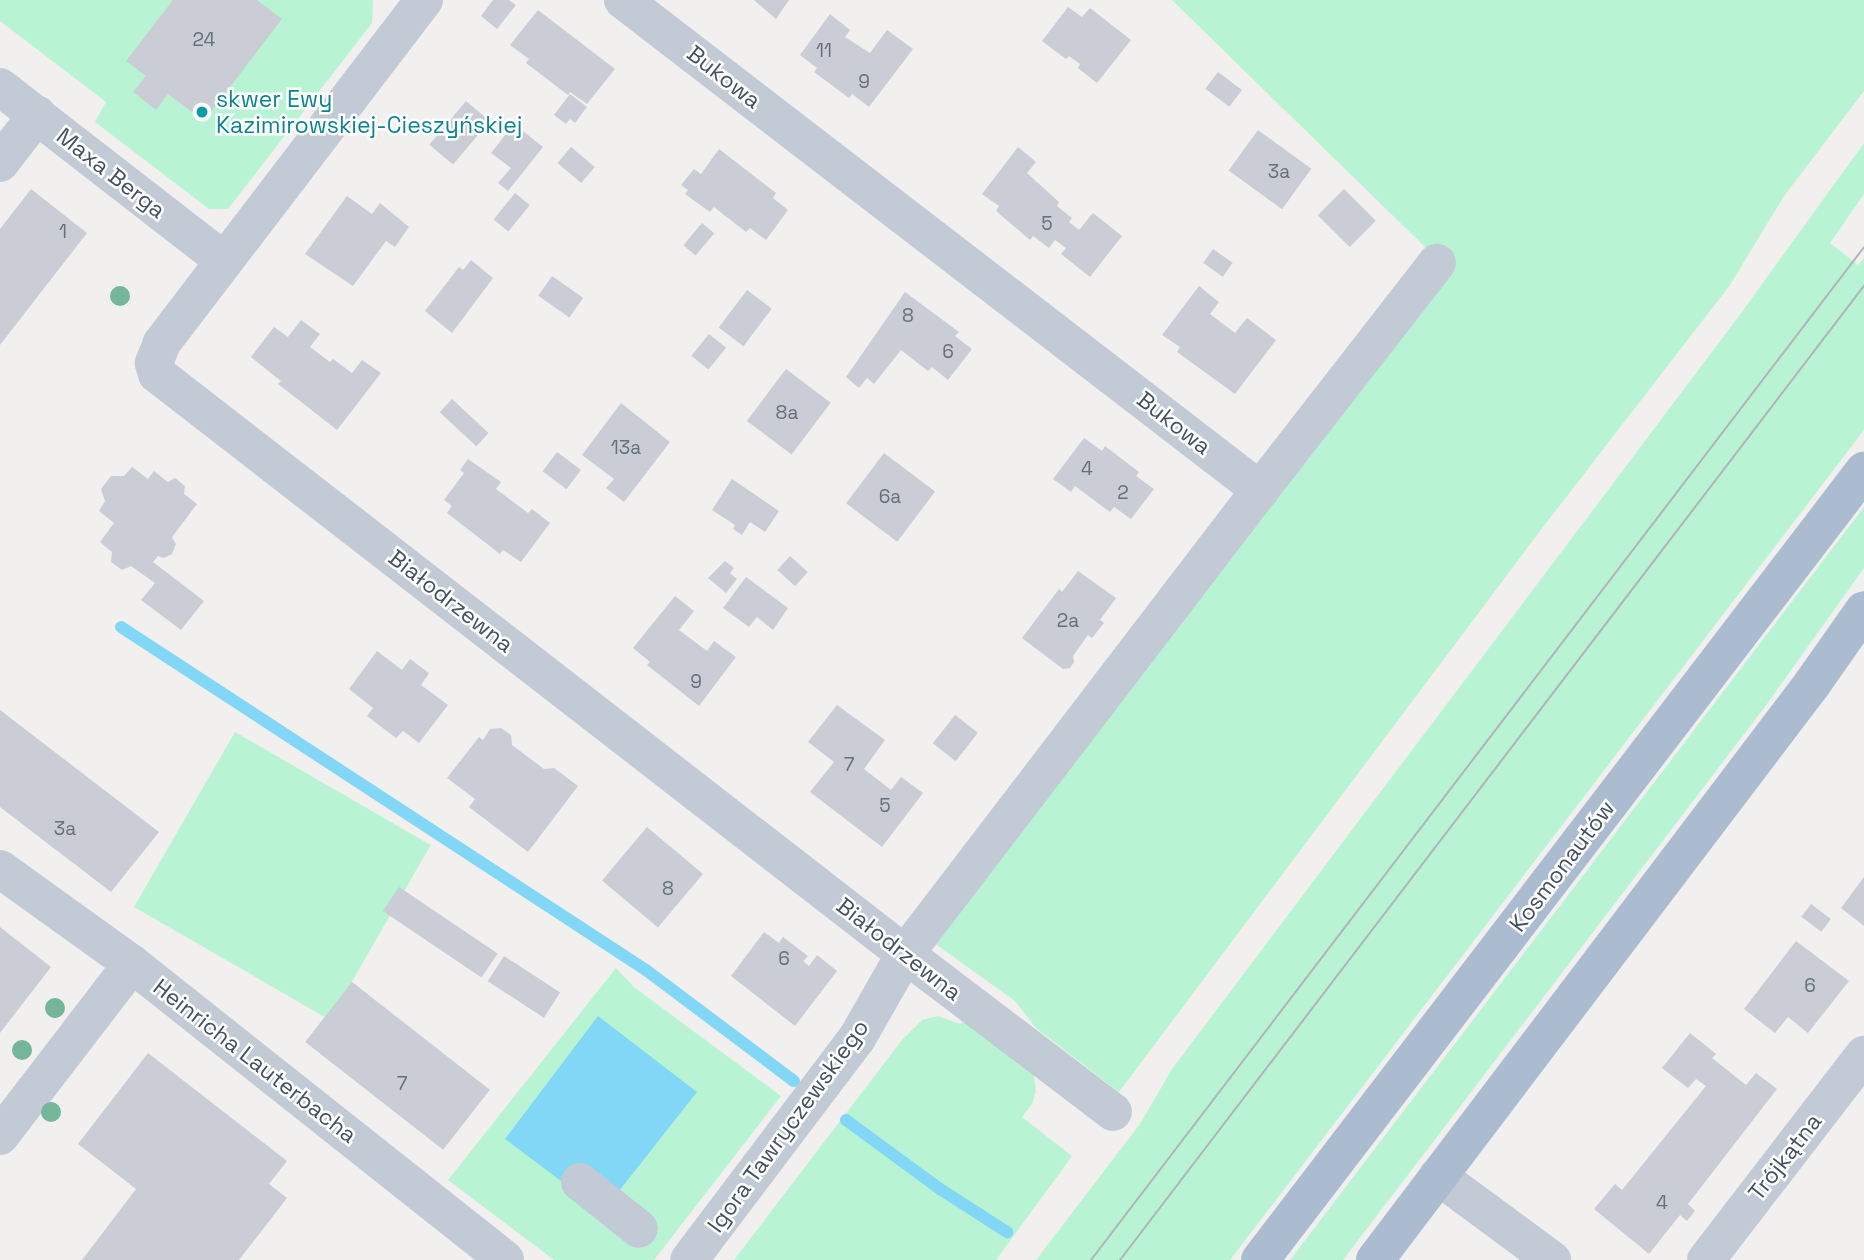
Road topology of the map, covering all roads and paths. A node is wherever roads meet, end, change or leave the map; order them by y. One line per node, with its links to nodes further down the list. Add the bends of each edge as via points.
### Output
1 (424, 0): 6 (street, Białodrzewna)
2 (624, 0): 9 (street, Bukowa)
3 (0, 87): 4 (street, Maxa Berga)
4 (37, 115): 5 (street); 6 (street, Maxa Berga)
5 (0, 163)
6 (223, 260): 12 (street, Białodrzewna, via 162,344 154,363 157,374)
7 (1437, 263): 9 (street)
8 (1864, 471): 22 (main road, Kosmonautów)
9 (1260, 490): 12 (street)
10 (1864, 610): 17 (main road)
11 (0, 869): 13 (street, Heinricha Lauterbacha)
12 (905, 954): 15 (street, Białodrzewna); 21 (street, Igora Tawryczewskiego, via 857,1038)
13 (132, 964): 16 (street); 20 (street, Heinricha Lauterbacha)
14 (1864, 1055): 25 (street, Trójkątna)
15 (1113, 1112)
16 (0, 1136)
17 (1438, 1176): 23 (main road); 24 (street)
18 (580, 1182): 19 (street)
19 (639, 1229)
20 (505, 1260)
21 (689, 1260)
22 (1260, 1260)
23 (1375, 1260)
24 (1552, 1260)
25 (1706, 1260)

